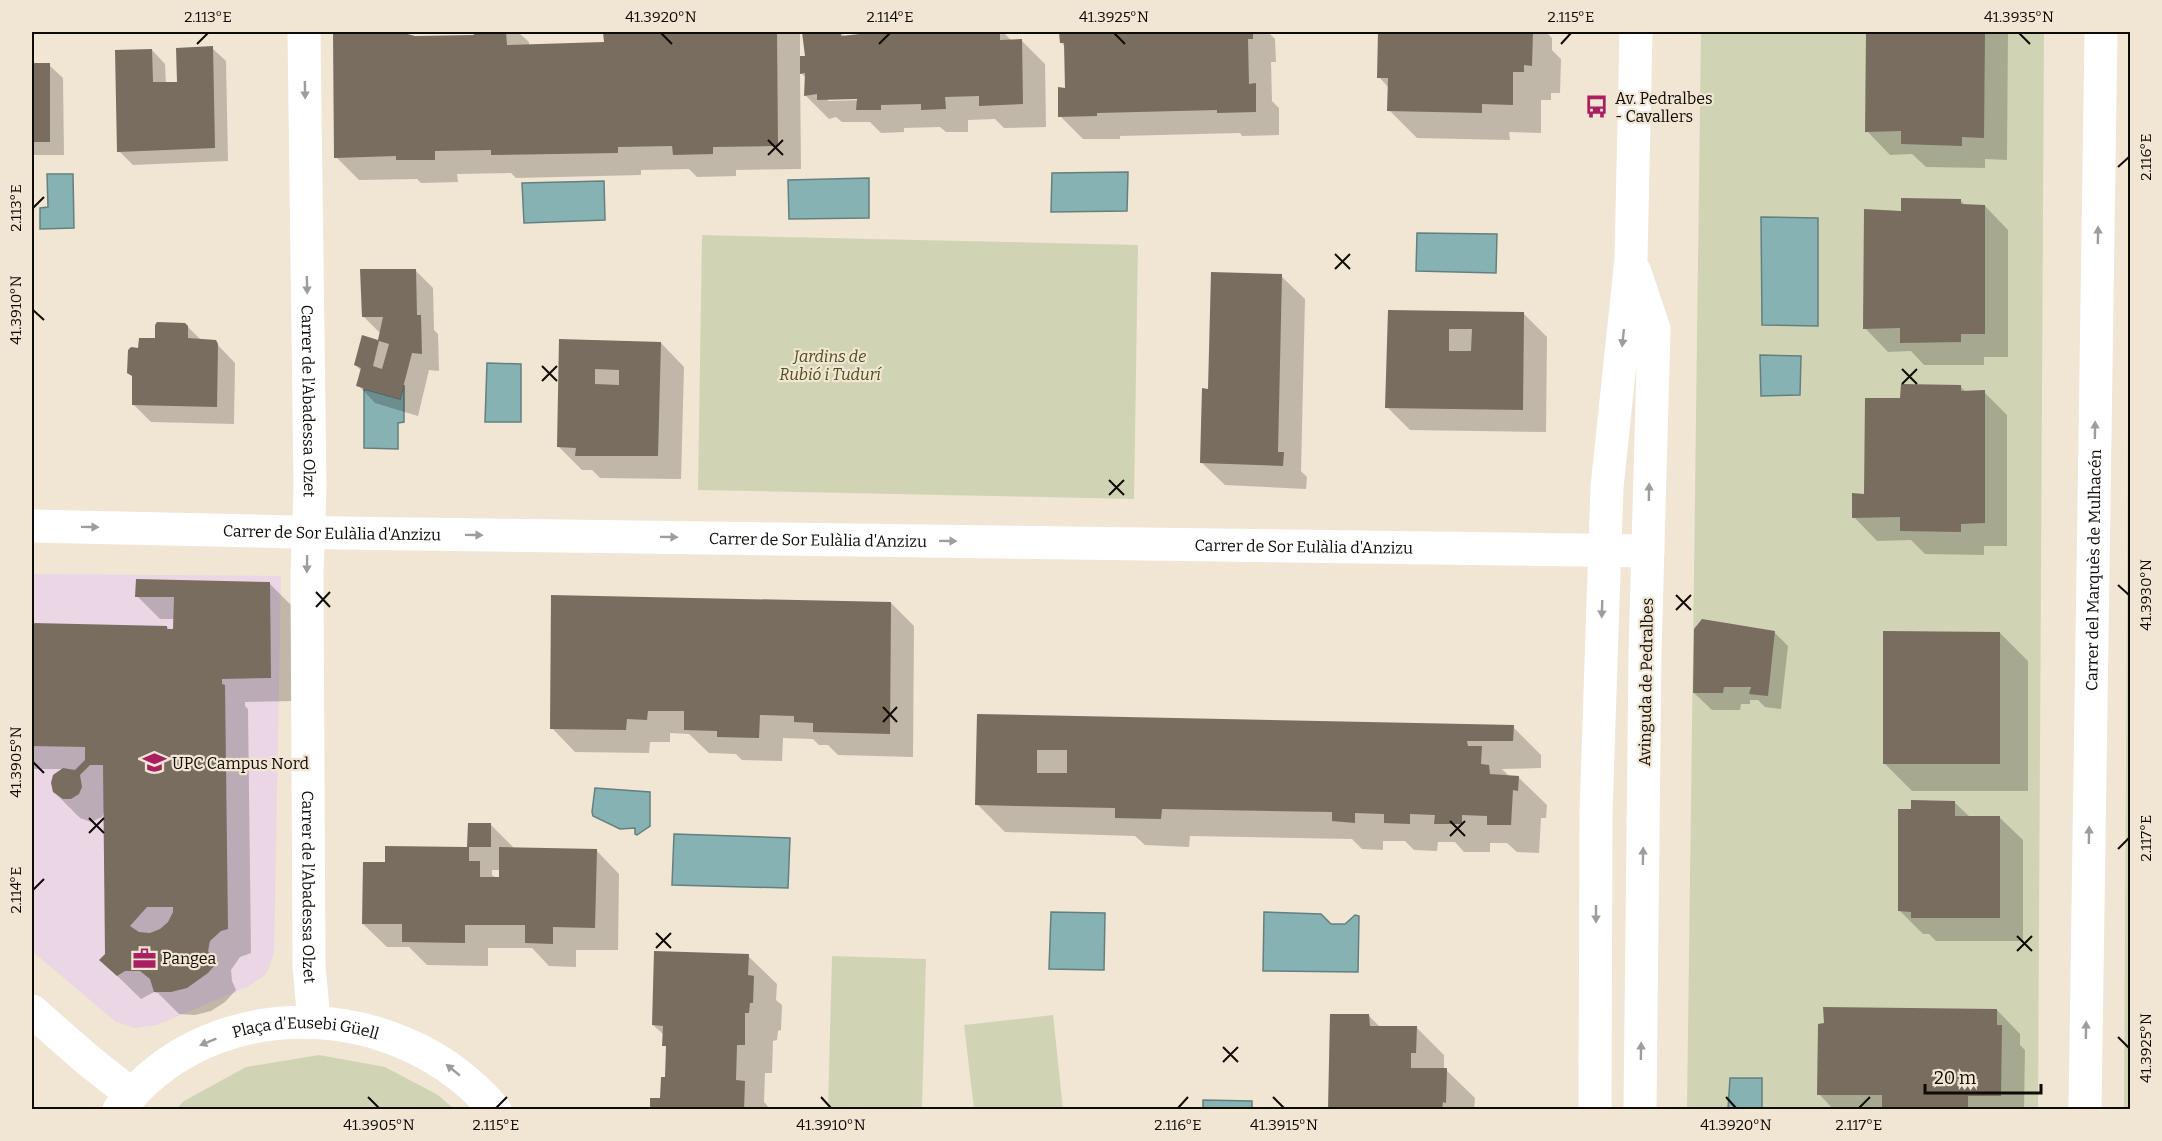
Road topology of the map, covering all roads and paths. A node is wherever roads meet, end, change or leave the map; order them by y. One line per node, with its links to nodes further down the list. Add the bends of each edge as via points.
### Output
1 (304, 32): 6 (street, Carrer de l'Abadessa Olzet, one-way to 6)
2 (1636, 32): 4 (street, Avinguda de Pedralbes)
3 (2102, 32): 15 (street, Carrer del Marquès de Mulhacén, one-way to 3)
4 (1631, 259): 7 (street, Avinguda de Pedralbes, one-way to 7, via 1607,487); 8 (street, Avinguda de Pedralbes, one-way to 4, via 1654,329)
5 (32, 526): 6 (street, Carrer de Sor Eulàlia d'Anzizu, one-way to 6)
6 (308, 532): 7 (street, Carrer de Sor Eulàlia d'Anzizu, one-way to 7); 10 (street, Carrer de l'Abadessa Olzet, one-way to 10, via 309,954)
7 (1605, 550): 8 (street, Carrer de Sor Eulàlia d'Anzizu); 13 (street, Avinguda de Pedralbes, one-way to 13, via 1596,814)
8 (1648, 551): 14 (street, Avinguda de Pedralbes, one-way to 8)
9 (32, 1011): 11 (street, via 89,1061)
10 (314, 1021): 11 (street, Plaça d'Eusebi Güell, one-way to 11, via 274,1023 236,1031 199,1045 165,1065); 12 (street, Plaça d'Eusebi Güell, one-way to 10, via 479,1091 443,1062 403,1041 359,1027)
11 (125, 1102)
12 (495, 1110)
13 (1595, 1110)
14 (1640, 1110)
15 (2085, 1110)

